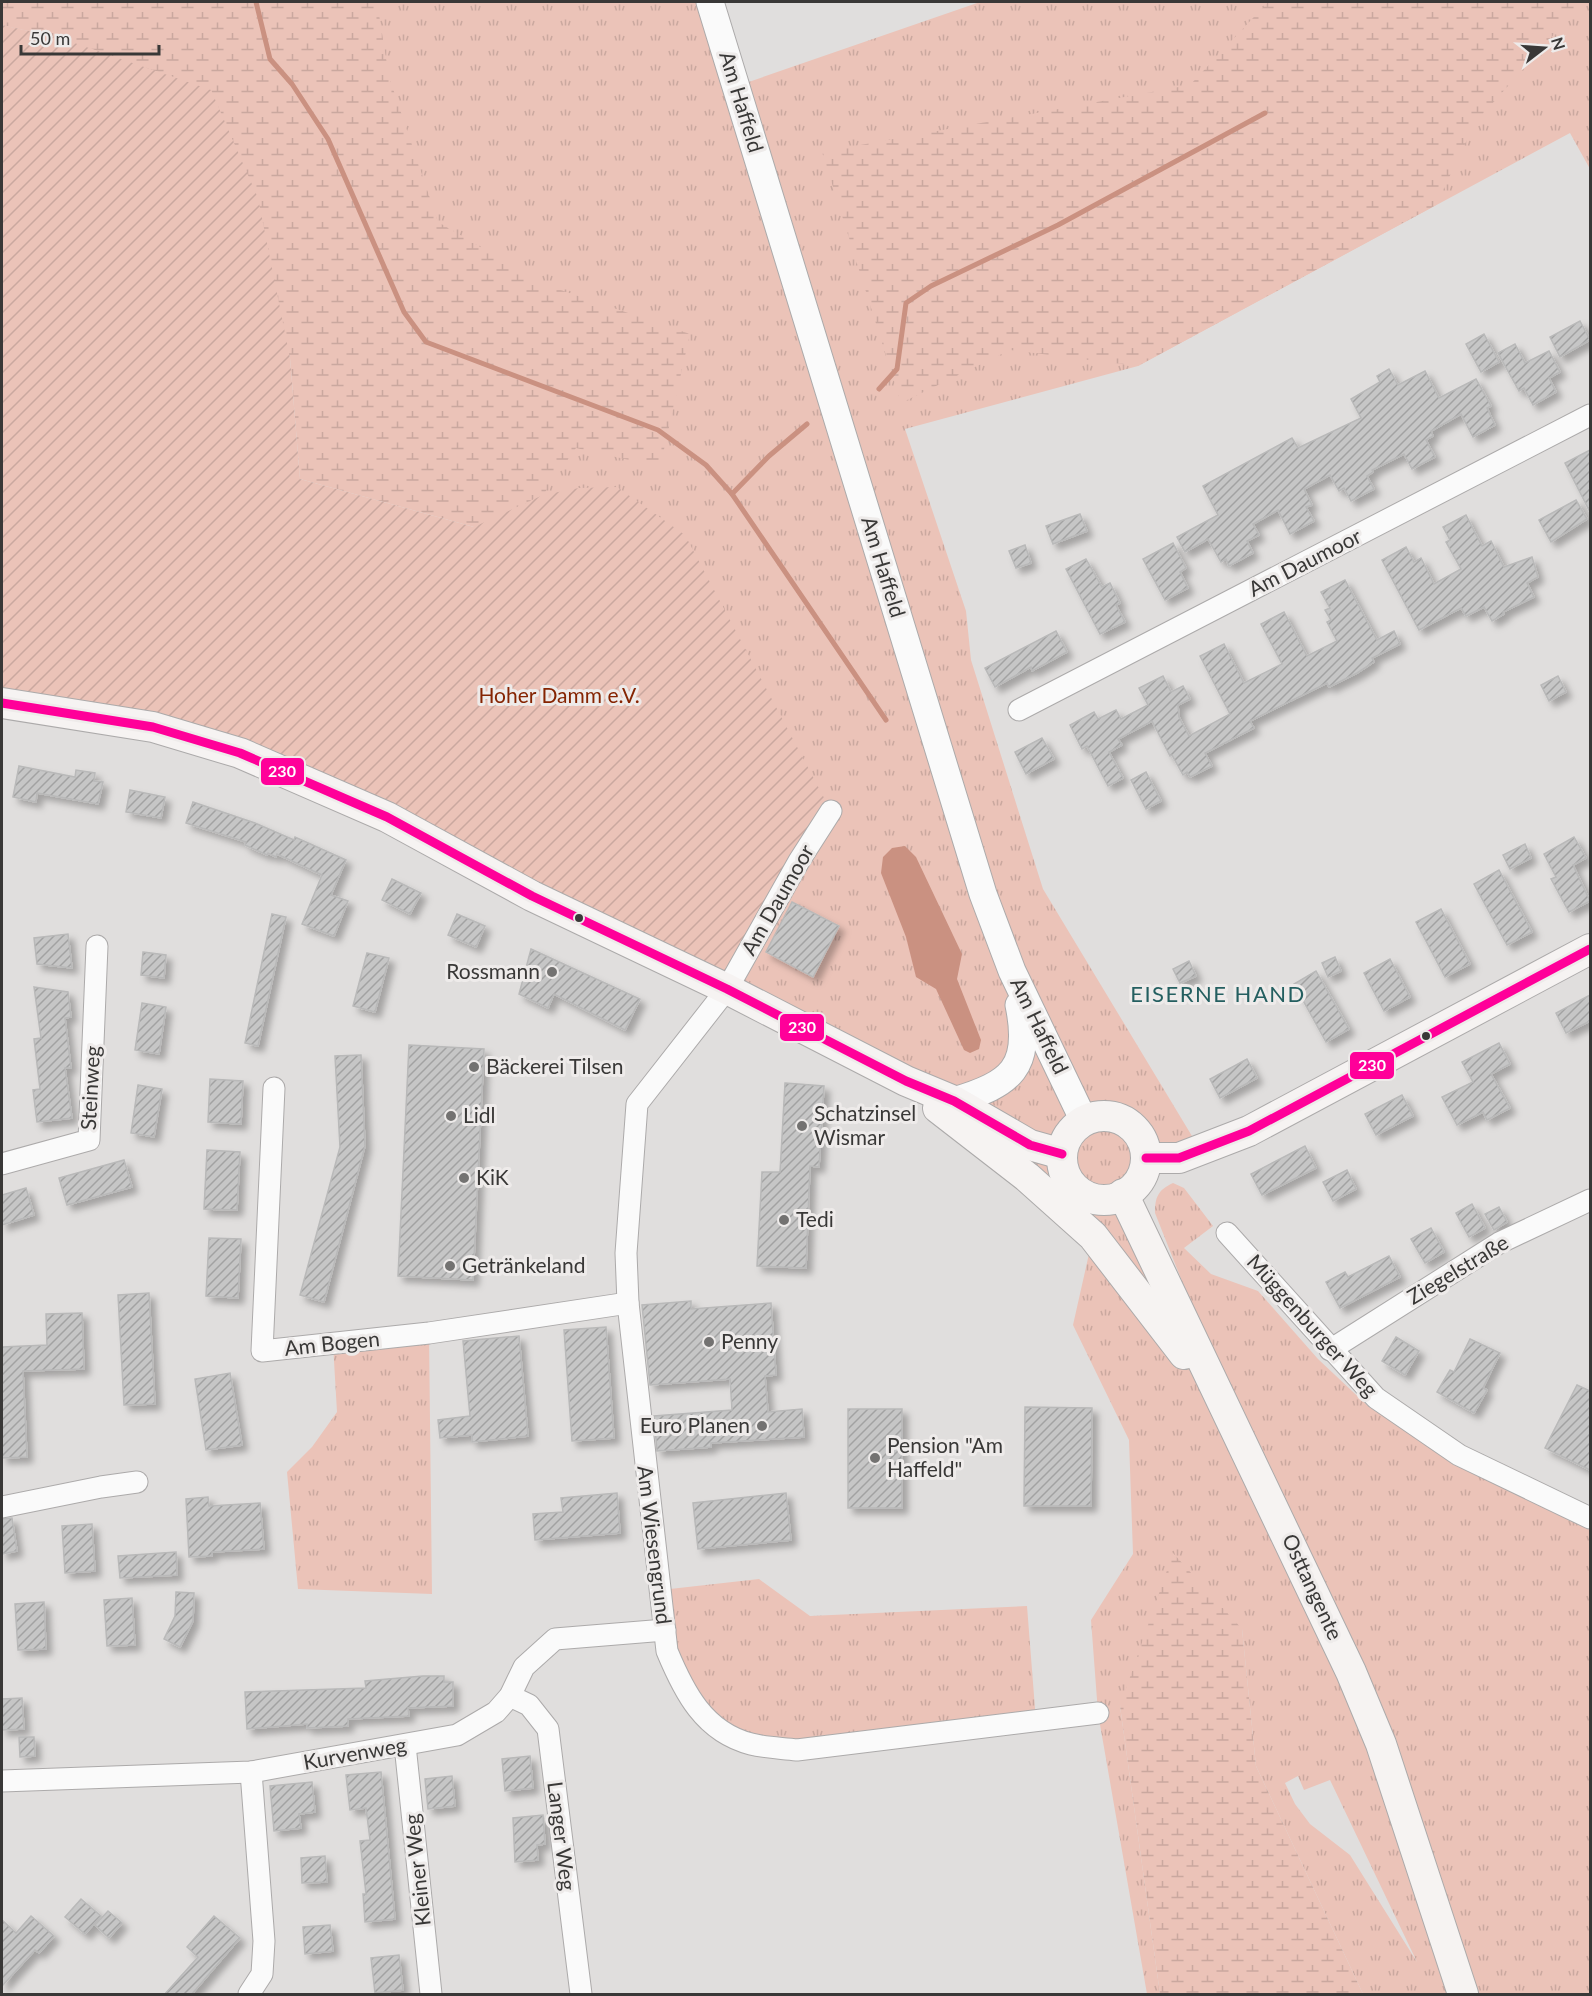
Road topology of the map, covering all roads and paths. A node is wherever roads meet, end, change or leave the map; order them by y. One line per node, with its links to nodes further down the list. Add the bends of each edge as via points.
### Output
1 (710, 2): 8 (street, Am Haffeld, via 979,883)
2 (1590, 415): 4 (street, Am Daumoor)
3 (2, 703): 9 (main road, via 153,727 240,753 387,817 532,896)
4 (1019, 710)
5 (831, 811): 9 (street, Am Daumoor)
6 (98, 946): 16 (street, Steinweg, via 89,1140)
7 (1590, 949): 15 (main road, via 1249,1131 1179,1158)
8 (1012, 971): 12 (street, via 1025,1034 1016,1067 1001,1083); 13 (street, Am Haffeld)
9 (727, 990): 10 (main road); 20 (street, Am Wiesengrund, via 637,1104 626,1253)
10 (906, 1080): 12 (main road); 22 (main road, via 1027,1177 1093,1236 1172,1335)
11 (274, 1088): 20 (street, Am Bogen, via 262,1351 429,1334)
12 (954, 1101): 14 (main road, via 1030,1145)
13 (1084, 1120): 14 (main road, via 1067,1137); 15 (main road, via 1101,1116 1127,1123 1144,1144)
14 (1062, 1154): 17 (main road, via 1066,1178 1075,1189 1100,1200)
15 (1146, 1158): 17 (main road, via 1137,1184)
16 (2, 1164)
17 (1124, 1194): 22 (main road, Osttangente)
18 (1590, 1200): 21 (street, Ziegelstraße, via 1499,1243)
19 (1227, 1233): 21 (street, Müggenburger Weg)
20 (628, 1303): 26 (street, Am Wiesengrund)
21 (1330, 1350): 25 (street, Müggenburger Weg, via 1376,1398 1459,1455)
22 (1250, 1455): 35 (main road, Osttangente, via 1381,1744)
23 (137, 1482): 24 (street)
24 (2, 1507)
25 (1590, 1518)
26 (665, 1630): 27 (street, Kurvenweg, via 555,1639 524,1667); 28 (street, Am Wiesengrund, via 667,1651 684,1690 711,1726 750,1744 797,1750)
27 (510, 1696): 29 (street, Kurvenweg, via 495,1712 457,1735); 34 (street, Langer Weg, via 529,1705 548,1729)
28 (1098, 1713)
29 (405, 1745): 30 (street, Kurvenweg); 33 (street, Kleiner Weg)
30 (251, 1772): 31 (street, Kurvenweg); 32 (street, via 264,1941 262,1974)
31 (2, 1781)
32 (249, 1995)
33 (430, 1995)
34 (581, 1995)
35 (1463, 1995)

